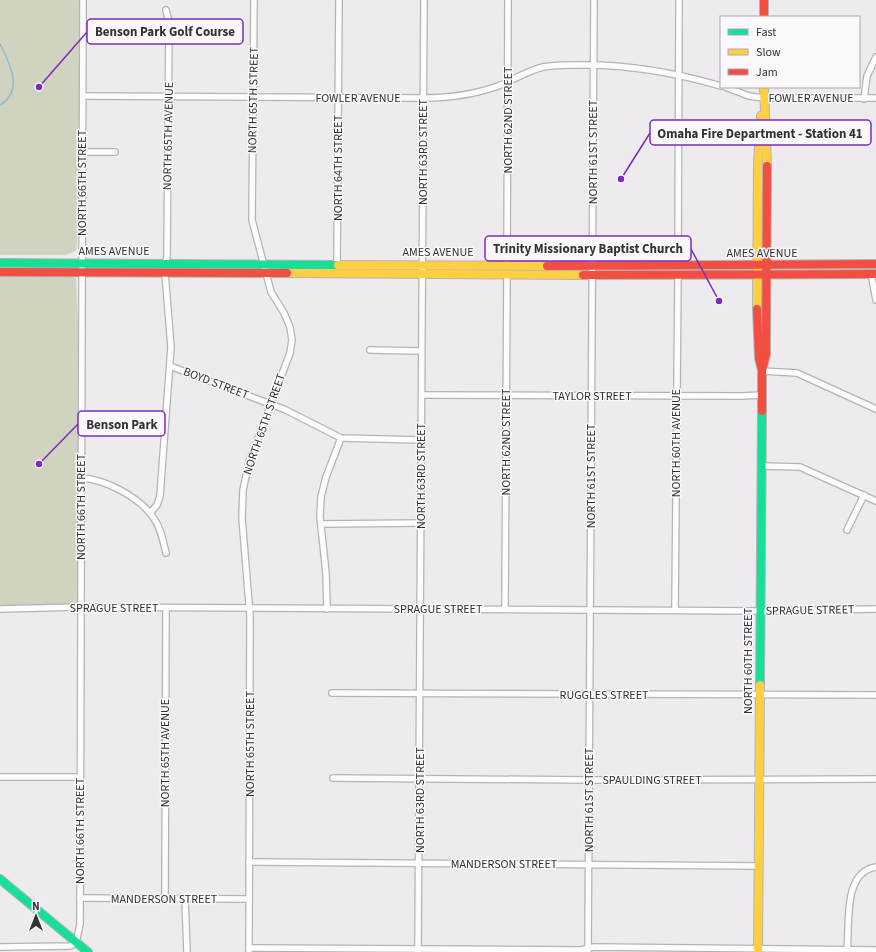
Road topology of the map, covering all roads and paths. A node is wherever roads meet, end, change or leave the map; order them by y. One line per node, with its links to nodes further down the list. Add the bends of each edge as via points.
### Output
1 (83, 0): 18 (street, NORTH 66TH STREET)
2 (254, 0): 20 (street, NORTH 65TH STREET)
3 (339, 0): 21 (street, NORTH 64TH STREET)
4 (424, 0): 22 (street, NORTH 63RD STREET)
5 (508, 0): 14 (street, NORTH 62ND STREET)
6 (594, 0): 12 (street, NORTH 61ST STREET)
7 (679, 0): 13 (street)
8 (764, 0): 10 (main road)
9 (166, 10): 19 (street, NORTH 65TH AVENUE, via 169,22)
10 (764, 16)
11 (876, 57): 24 (street, via 867,76)
12 (593, 65): 13 (street, FOWLER AVENUE, via 637,67); 14 (street, FOWLER AVENUE, via 543,67); 36 (street, NORTH 61ST STREET)
13 (678, 74): 15 (street, FOWLER AVENUE); 37 (street)
14 (507, 82): 22 (street, FOWLER AVENUE, via 469,95); 35 (street, NORTH 62ND STREET)
15 (720, 86)
16 (728, 88): 23 (street, FOWLER AVENUE, via 749,96)
17 (764, 88): 23 (main road, NORTH 60TH STREET)
18 (83, 96): 19 (street, FOWLER AVENUE); 26 (street, NORTH 66TH STREET)
19 (168, 97): 20 (street, FOWLER AVENUE); 31 (street, NORTH 65TH AVENUE)
20 (253, 98): 21 (street, FOWLER AVENUE); 30 (street, NORTH 65TH STREET, via 252,220)
21 (338, 98): 22 (street, FOWLER AVENUE); 32 (street, NORTH 64TH STREET)
22 (423, 98): 33 (street, NORTH 63RD STREET)
23 (764, 98): 24 (street, FOWLER AVENUE); 38 (main road, NORTH 60TH STREET, via 759,134); 39 (main road, NORTH 60TH STREET)
24 (864, 98): 25 (street, FOWLER AVENUE)
25 (876, 98)
26 (83, 152): 27 (street); 29 (street, NORTH 66TH STREET)
27 (115, 152)
28 (0, 263): 29 (main road, AMES AVENUE)
29 (82, 263): 31 (main road, AMES AVENUE); 41 (street, NORTH 66TH STREET)
30 (263, 263): 31 (main road, AMES AVENUE); 32 (main road, AMES AVENUE); 43 (street, NORTH 65TH STREET)
31 (165, 264)
32 (337, 264): 33 (main road, AMES AVENUE)
33 (422, 264): 35 (main road, AMES AVENUE); 44 (street, NORTH 63RD STREET)
34 (874, 264): 39 (main road, AMES AVENUE); 48 (street)
35 (507, 265): 36 (main road, AMES AVENUE)
36 (592, 266): 37 (main road, AMES AVENUE); 49 (street, NORTH 61ST STREET)
37 (678, 266): 38 (main road, AMES AVENUE)
38 (758, 266): 39 (main road, AMES AVENUE); 46 (main road, NORTH 60TH STREET)
39 (767, 266): 47 (main road, NORTH 60TH STREET)
40 (0, 272): 41 (main road, AMES AVENUE)
41 (82, 273): 42 (main road, AMES AVENUE); 66 (street, NORTH 66TH STREET)
42 (165, 273): 43 (main road, AMES AVENUE); 54 (street, via 171,335)
43 (266, 273): 44 (main road, AMES AVENUE); 61 (street, NORTH 65TH STREET, via 271,292 289,322 292,340 290,353)
44 (422, 274): 45 (main road, AMES AVENUE); 53 (street, NORTH 63RD STREET)
45 (507, 274): 49 (main road, AMES AVENUE); 58 (street, NORTH 62ND STREET)
46 (758, 274): 47 (main road, AMES AVENUE); 50 (main road, AMES AVENUE); 55 (main road, NORTH 60TH STREET, via 757,348)
47 (767, 274): 48 (main road, AMES AVENUE); 55 (main road, NORTH 60TH STREET, via 766,354)
48 (874, 274): 51 (street)
49 (592, 275): 50 (main road, AMES AVENUE); 59 (street, NORTH 61ST STREET)
50 (678, 275): 60 (street, NORTH 60TH AVENUE)
51 (876, 300)
52 (370, 350): 53 (street)
53 (422, 351): 57 (street, NORTH 63RD STREET)
54 (170, 366): 61 (street, BOYD STREET); 69 (street, via 160,496)
55 (762, 371): 56 (main road, NORTH 60TH STREET); 62 (street, via 797,373)
56 (762, 395): 60 (street, TAYLOR STREET); 65 (main road, NORTH 60TH STREET)
57 (422, 396): 58 (street, TAYLOR STREET); 64 (street, NORTH 63RD STREET)
58 (506, 396): 59 (street, TAYLOR STREET); 80 (street, NORTH 62ND STREET)
59 (592, 396): 60 (street, TAYLOR STREET); 82 (street, NORTH 61ST STREET)
60 (677, 396): 83 (street, NORTH 60TH AVENUE)
61 (271, 404): 63 (street, BOYD STREET); 76 (street, NORTH 65TH STREET, via 249,462 243,490 242,518)
62 (876, 409)
63 (341, 438): 64 (street, BOYD STREET); 71 (street, via 322,489)
64 (421, 440): 70 (street, NORTH 63RD STREET)
65 (761, 466): 67 (street, via 800,467); 84 (main road, NORTH 60TH STREET)
66 (81, 478): 69 (street, via 104,482 140,503); 74 (street, NORTH 66TH STREET)
67 (864, 495): 68 (street); 72 (street)
68 (876, 500)
69 (150, 513): 73 (street, via 159,528)
70 (421, 523): 71 (street); 79 (street, NORTH 63RD STREET)
71 (321, 524): 78 (street)
72 (847, 530)
73 (166, 553)
74 (81, 607): 75 (street, SPRAGUE STREET); 77 (street, SPRAGUE STREET); 91 (street, NORTH 66TH STREET)
75 (166, 608): 76 (street, SPRAGUE STREET); 104 (street, NORTH 65TH AVENUE)
76 (250, 608): 78 (street, SPRAGUE STREET); 97 (street, NORTH 65TH STREET)
77 (0, 609)
78 (327, 609): 79 (street, SPRAGUE STREET)
79 (420, 609): 80 (street, SPRAGUE STREET); 86 (street, NORTH 63RD STREET)
80 (505, 609): 82 (street, SPRAGUE STREET)
81 (876, 609): 84 (street, SPRAGUE STREET)
82 (590, 610): 83 (street, SPRAGUE STREET); 87 (street, NORTH 61ST STREET)
83 (675, 610): 84 (street, SPRAGUE STREET)
84 (760, 611): 89 (main road, NORTH 60TH STREET)
85 (332, 693): 86 (street, RUGGLES STREET)
86 (420, 694): 87 (street, RUGGLES STREET); 93 (street, NORTH 63RD STREET)
87 (590, 694): 89 (street, RUGGLES STREET); 95 (street, NORTH 61ST STREET)
88 (876, 695): 89 (street, RUGGLES STREET)
89 (760, 696): 96 (main road, NORTH 60TH STREET)
90 (0, 777): 91 (street)
91 (80, 778): 103 (street, NORTH 66TH STREET)
92 (333, 778): 93 (street, SPAULDING STREET)
93 (420, 779): 95 (street, SPAULDING STREET); 98 (street, NORTH 63RD STREET)
94 (876, 779): 96 (street, SPAULDING STREET)
95 (589, 780): 96 (street, SPAULDING STREET); 99 (street, NORTH 61ST STREET)
96 (759, 780): 100 (main road, NORTH 60TH STREET)
97 (249, 862): 98 (street, MANDERSON STREET); 106 (street, NORTH 65TH STREET)
98 (419, 864): 99 (street, MANDERSON STREET); 111 (street, NORTH 63RD STREET)
99 (589, 865): 100 (street, MANDERSON STREET); 112 (street, NORTH 61ST STREET)
100 (759, 866): 113 (main road, NORTH 60TH STREET)
101 (876, 867): 115 (street, via 862,872 855,880 850,904)
102 (0, 879): 107 (main road)
103 (80, 898): 104 (street, MANDERSON STREET); 107 (street, NORTH 66TH STREET, via 80,924)
104 (165, 899): 105 (street, MANDERSON STREET)
105 (185, 899): 106 (street, MANDERSON STREET); 117 (street)
106 (249, 899): 109 (street, NORTH 65TH STREET)
107 (76, 943): 108 (street, via 62,947); 116 (main road)
108 (0, 947)
109 (249, 950): 110 (street)
110 (292, 950): 111 (street)
111 (418, 950): 112 (street)
112 (588, 950): 113 (street, via 594,947 744,947)
113 (758, 950): 115 (street)
114 (876, 950): 115 (street)
115 (847, 951)
116 (88, 952)
117 (187, 952)

